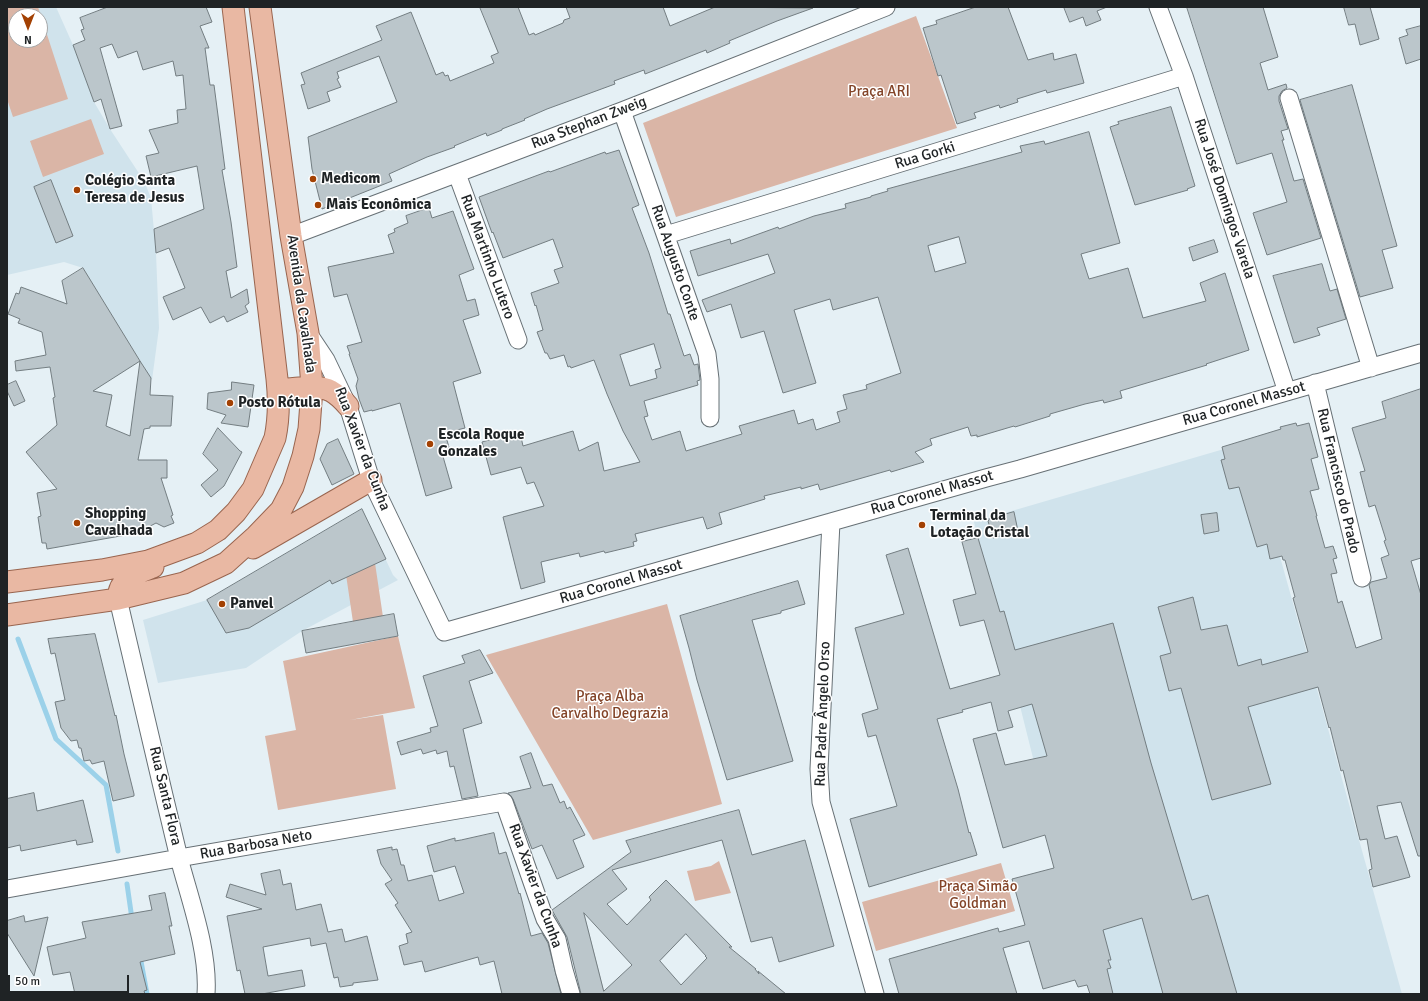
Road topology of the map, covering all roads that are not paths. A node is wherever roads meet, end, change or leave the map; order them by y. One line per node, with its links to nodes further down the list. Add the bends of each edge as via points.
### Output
1 (233, 7): 17 (main road, Avenida da Cavalhada)
2 (260, 7): 10 (main road, Avenida da Cavalhada)
3 (886, 7): 7 (street, Rua Stephan Zweig)
4 (1158, 7): 5 (street, Rua José Domingos Varela)
5 (1184, 76): 9 (street, Rua Gorki); 18 (street, Rua José Domingos Varela)
6 (1289, 98): 14 (street)
7 (622, 111): 8 (street, Rua Stephan Zweig); 9 (street, Rua Augusto Conte)
8 (456, 174): 10 (street, Rua Stephan Zweig); 12 (street, Rua Martinho Lutero)
9 (666, 235): 20 (street, Rua Augusto Conte, via 707,354)
10 (291, 236): 11 (main road, Avenida da Cavalhada)
11 (308, 333): 16 (main road, Avenida da Cavalhada); 19 (street, Rua Xavier da Cunha, via 326,360)
12 (518, 340)
13 (1421, 353): 14 (street, Rua Coronel Massot)
14 (1371, 368): 15 (street, Rua Coronel Massot)
15 (1315, 384): 18 (street, Rua Coronel Massot); 25 (street, Rua Francisco do Prado)
16 (312, 388): 17 (main road); 19 (main road, via 330,390); 24 (main road, Avenida da Cavalhada, via 309,429 293,487 280,510)
17 (278, 390): 23 (main road, Avenida da Cavalhada, via 275,438 253,489 236,512 218,530)
18 (1286, 392): 22 (street, Rua Coronel Massot, via 1020,470)
19 (348, 406): 21 (street, Rua Xavier da Cunha)
20 (710, 418)
21 (371, 480): 24 (main road); 29 (street, Rua Xavier da Cunha)
22 (830, 522): 29 (street, Rua Coronel Massot); 35 (street, Rua Padre Ângelo Orso, via 819,770 821,802)
23 (197, 543): 26 (main road, Avenida da Cavalhada, via 148,561 102,570); 27 (main road, via 173,560 129,578 118,591)
24 (226, 563): 27 (main road, Avenida da Cavalhada, via 184,583)
25 (1362, 578)
26 (7, 582)
27 (118, 599): 28 (main road, Avenida da Cavalhada); 31 (street, Rua Santa Flora)
28 (7, 615)
29 (444, 632)
30 (504, 802): 31 (street, Rua Barbosa Neto); 34 (street, Rua Xavier da Cunha, via 545,920 557,939)
31 (179, 858): 32 (street, Rua Barbosa Neto); 33 (street, Rua Santa Flora, via 200,940 207,978)
32 (7, 889)
33 (206, 994)
34 (571, 994)
35 (875, 994)

